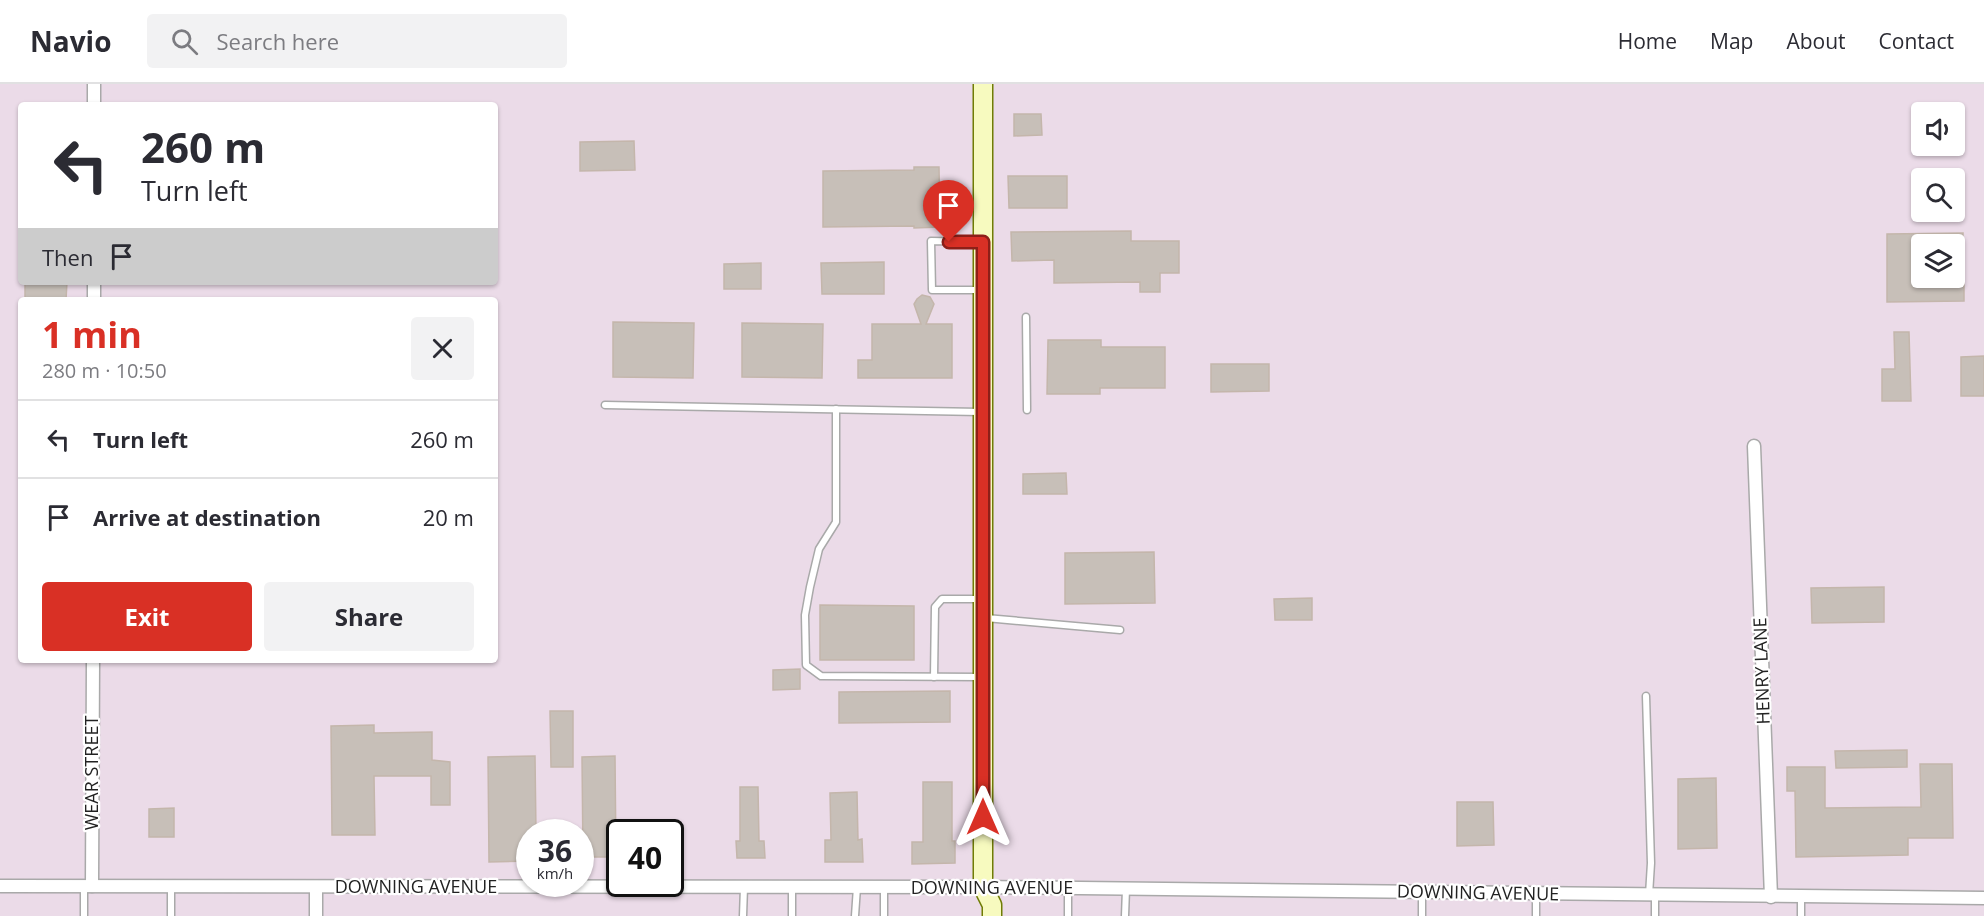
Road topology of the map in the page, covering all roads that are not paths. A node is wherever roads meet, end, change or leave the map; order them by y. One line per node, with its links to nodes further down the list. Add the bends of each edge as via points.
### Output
1 (94, 84): 3 (street)
2 (983, 84): 4 (street)
3 (94, 102)
4 (983, 242): 5 (street); 5 (lane, via 931,241 932,290)
5 (983, 290): 10 (street)
6 (1026, 317): 9 (lane)
7 (605, 405): 8 (lane)
8 (836, 410): 10 (lane); 16 (lane, via 836,522 819,549 810,587 805,615 806,665 821,676)
9 (1027, 410)
10 (983, 412): 12 (street)
11 (1754, 446): 33 (street, HENRY LANE)
12 (983, 599): 13 (street); 16 (lane, via 942,599 934,608)
13 (983, 618): 14 (lane); 17 (street)
14 (1120, 630)
15 (93, 663): 20 (street, WEAR STREET)
16 (934, 677): 17 (lane)
17 (983, 677): 27 (street)
18 (1646, 696): 32 (lane)
19 (0, 886): 20 (street, DOWNING AVENUE)
20 (88, 886): 21 (street, DOWNING AVENUE); 36 (lane)
21 (171, 886): 22 (street, DOWNING AVENUE); 37 (lane)
22 (316, 887): 23 (street, DOWNING AVENUE); 38 (street)
23 (744, 887): 24 (street, DOWNING AVENUE); 39 (lane)
24 (792, 887): 25 (street, DOWNING AVENUE); 40 (lane)
25 (857, 887): 26 (street, DOWNING AVENUE); 41 (lane)
26 (884, 887): 27 (street, DOWNING AVENUE); 42 (lane)
27 (983, 887): 28 (street, DOWNING AVENUE); 43 (street, via 992,905)
28 (1068, 888): 29 (street, DOWNING AVENUE); 44 (lane)
29 (1126, 889): 30 (street, DOWNING AVENUE); 45 (lane)
30 (1422, 893): 31 (street, DOWNING AVENUE); 46 (lane)
31 (1536, 894): 32 (street, DOWNING AVENUE); 47 (lane)
32 (1652, 895): 33 (street, DOWNING AVENUE); 48 (lane)
33 (1771, 897): 34 (street, DOWNING AVENUE)
34 (1801, 897): 35 (street, DOWNING AVENUE); 49 (lane)
35 (1984, 898)
36 (84, 916)
37 (171, 916)
38 (316, 916)
39 (743, 916)
40 (792, 916)
41 (855, 916)
42 (884, 916)
43 (992, 916)
44 (1068, 916)
45 (1125, 916)
46 (1422, 916)
47 (1536, 916)
48 (1655, 916)
49 (1801, 916)

